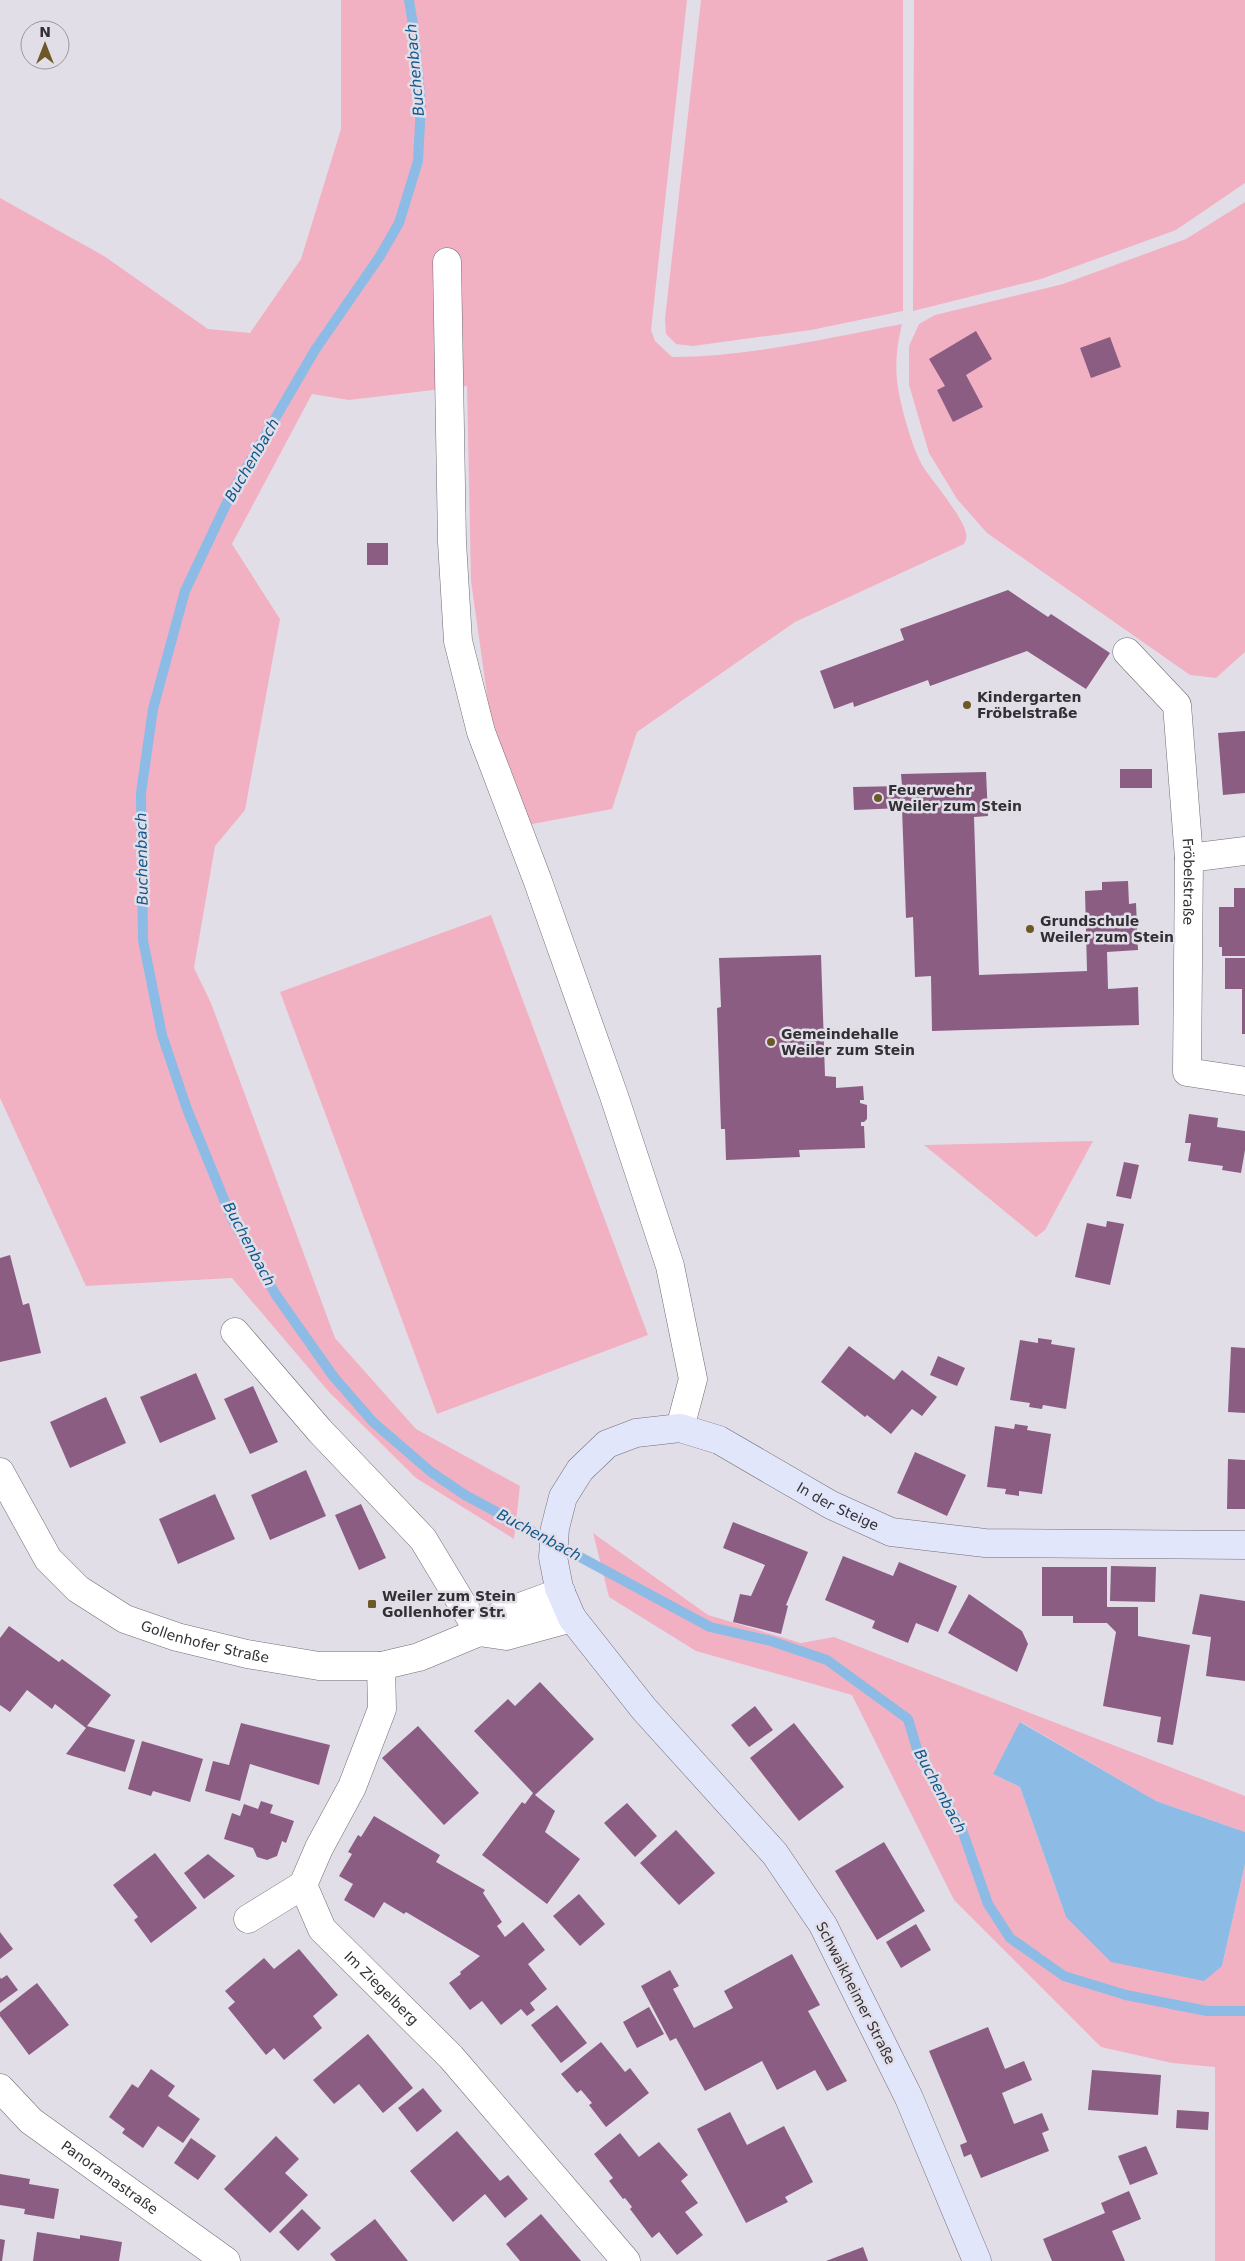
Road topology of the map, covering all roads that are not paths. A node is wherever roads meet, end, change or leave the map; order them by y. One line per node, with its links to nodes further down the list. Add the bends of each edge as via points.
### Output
1 (447, 262): 7 (street, via 452,542 458,641 481,732 604,1069 670,1266 693,1379)
2 (1126, 652): 4 (street, Fröbelstraße, via 1177,705)
3 (1245, 851): 4 (street)
4 (1189, 858): 5 (street, Fröbelstraße, via 1187,1072)
5 (1245, 1081)
6 (235, 1332): 12 (street, via 320,1431 423,1539)
7 (680, 1428): 9 (main road, In der Steige, via 719,1440 831,1505 891,1532 985,1543); 10 (main road, In der Steige, via 636,1433 607,1444 580,1470 563,1497 555,1528 553,1557)
8 (0, 1472): 13 (street, Gollenhofer Straße, via 48,1559 78,1589 125,1619 178,1637 247,1654 319,1666)
9 (1245, 1546)
10 (560, 1590): 11 (main road, Schwaikheimer Straße); 12 (street, Gollenhofer Straße, via 501,1614)
11 (572, 1618): 12 (street, via 506,1636); 19 (main road, Schwaikheimer Straße, via 644,1709 775,1854 823,1925 909,2098)
12 (480, 1632): 13 (street, Gollenhofer Straße, via 419,1657)
13 (381, 1666): 14 (street, via 382,1709 352,1787)
14 (303, 1885): 15 (street); 18 (street, Im Ziegelberg, via 322,1929 451,2057)
15 (248, 1919)
16 (0, 2088): 17 (street, Panoramastraße, via 32,2121)
17 (226, 2261)
18 (626, 2261)
19 (977, 2261)

